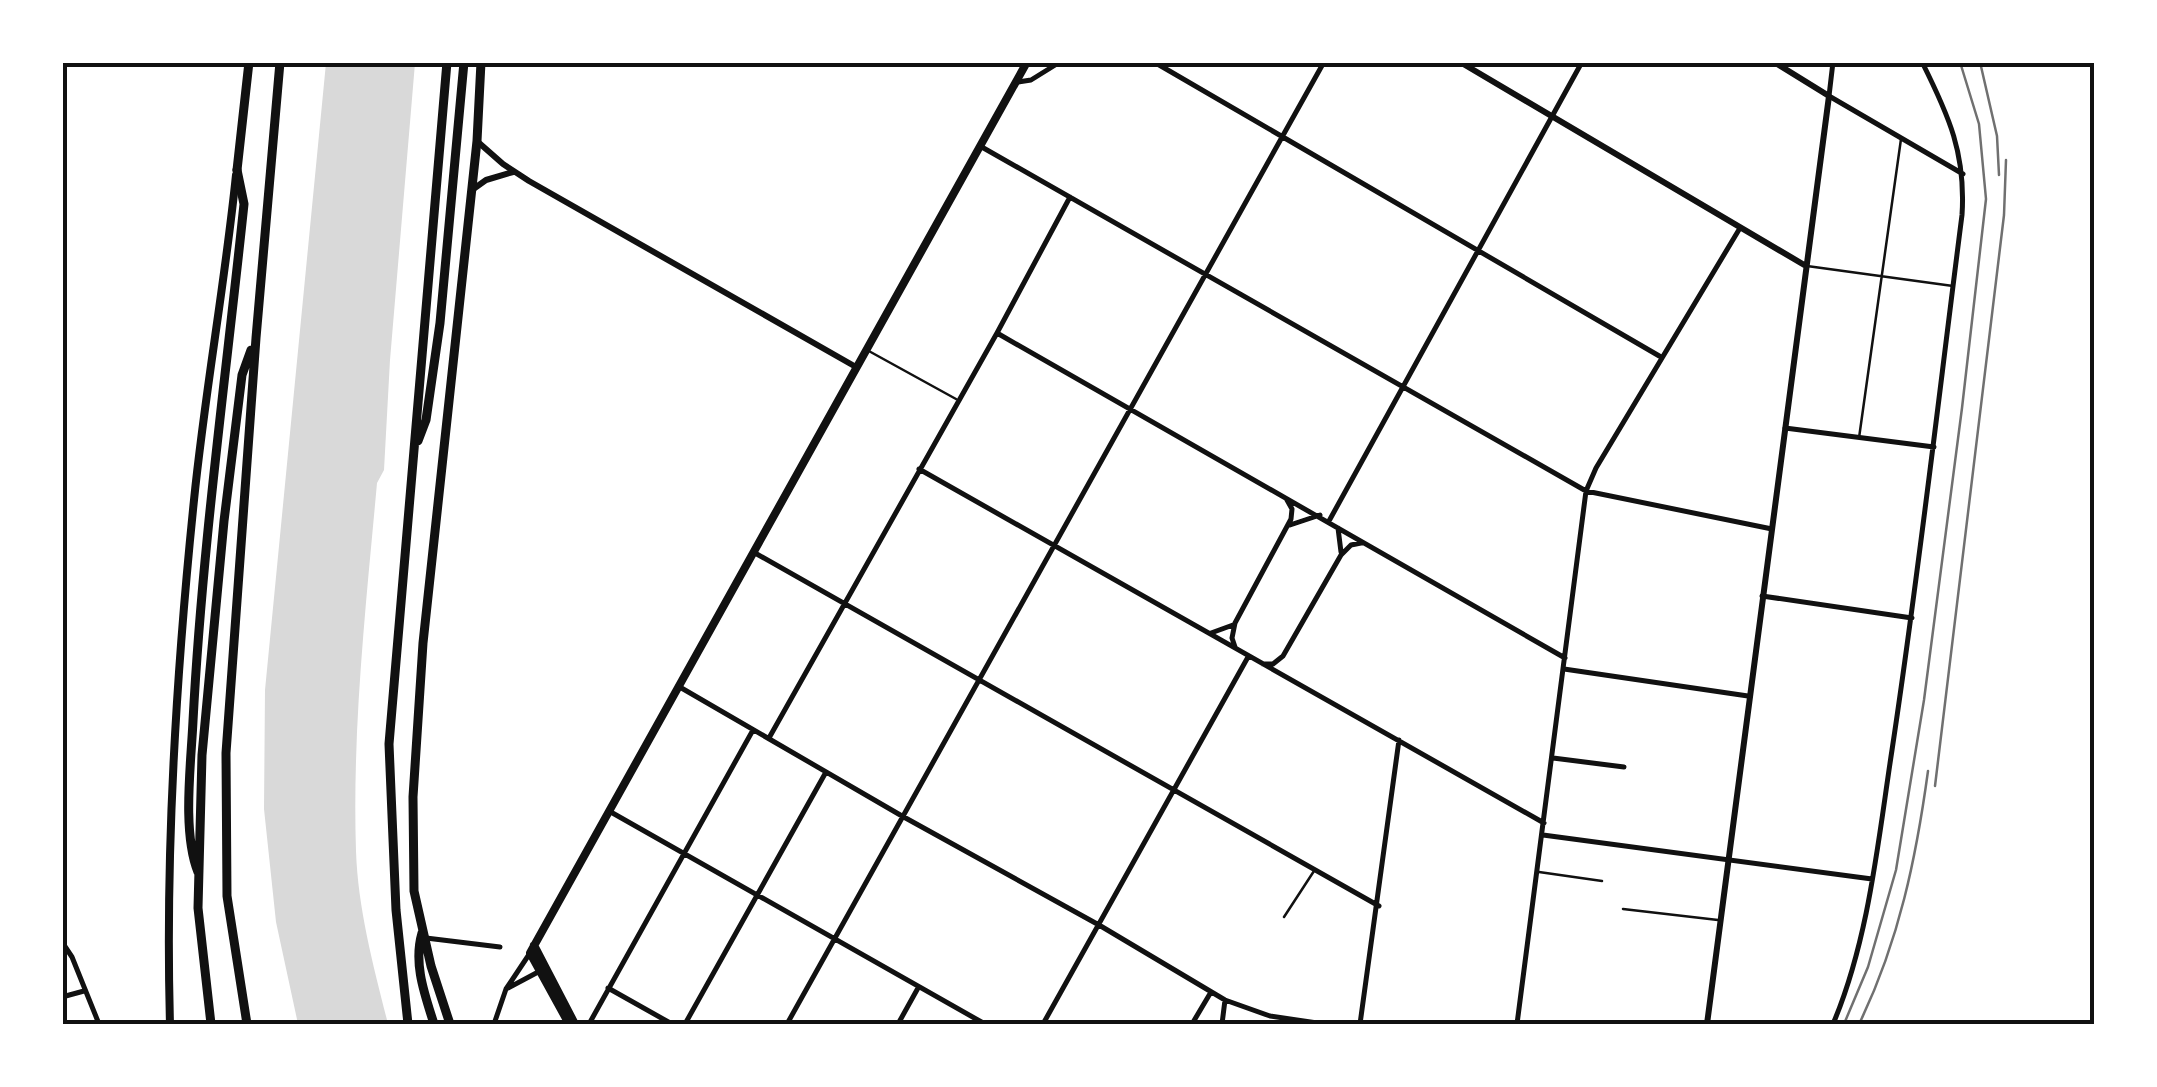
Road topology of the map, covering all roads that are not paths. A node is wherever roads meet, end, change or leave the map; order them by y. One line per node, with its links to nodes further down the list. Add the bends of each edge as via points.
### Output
1 (248, 62): 22 (highway)
2 (280, 62): 34 (highway)
3 (447, 62): 44 (highway)
4 (464, 62): 44 (highway, via 440,324 426,420)
5 (480, 62): 20 (highway)
6 (1027, 62): 15 (main road)
7 (1154, 62): 18 (street)
8 (1324, 62): 18 (street)
9 (1460, 62): 17 (street)
10 (1582, 62): 17 (street)
11 (1774, 62): 16 (street)
12 (1832, 62): 16 (street)
13 (1922, 62): 24 (street, via 1954,132)
14 (1055, 63): 15 (street)
15 (1016, 82): 21 (main road)
16 (1828, 96): 19 (street); 29 (street)
17 (1551, 118): 27 (street); 28 (street)
18 (1284, 138): 28 (street); 30 (street)
19 (1901, 138): 24 (street); 31 (lane)
20 (477, 142): 23 (street); 25 (highway)
21 (979, 145): 26 (street); 35 (main road)
22 (236, 170): 86 (highway, via 244,204 195,686 191,855); 111 (main road, via 178,682 168,844)
23 (514, 172): 25 (street); 37 (street)
24 (1963, 174): 32 (street)
25 (472, 190): 96 (highway, via 415,748 414,875)
26 (1070, 197): 30 (street); 33 (street)
27 (1740, 228): 29 (street); 36 (street)
28 (1477, 248): 36 (street); 38 (street)
29 (1806, 266): 31 (lane); 41 (street)
30 (1206, 275): 38 (street); 40 (street)
31 (1882, 275): 32 (lane); 42 (lane)
32 (1953, 286): 43 (street)
33 (998, 333): 39 (street); 40 (street)
34 (256, 338): 86 (highway, via 242,375 224,521); 109 (highway, via 226,752 227,896)
35 (866, 349): 37 (main road); 39 (lane)
36 (1661, 357): 46 (street)
37 (856, 367): 55 (main road)
38 (1402, 386): 46 (street); 49 (street)
39 (957, 400): 45 (street)
40 (1131, 410): 47 (street); 54 (street)
41 (1786, 428): 42 (street); 52 (street)
42 (1859, 439): 43 (street)
43 (1934, 447): 59 (street)
44 (414, 453): 113 (highway, via 390,790)
45 (919, 469): 54 (street); 58 (street)
46 (1586, 491): 52 (street); 65 (street)
47 (1286, 497): 48 (street); 51 (street, via 1292,509)
48 (1320, 516): 49 (street); 51 (street)
49 (1329, 521): 50 (street)
50 (1337, 525): 53 (street); 56 (street)
51 (1288, 526): 60 (street)
52 (1772, 528): 57 (street)
53 (1365, 543): 56 (street); 65 (street)
54 (1056, 544): 61 (street); 69 (street)
55 (753, 552): 58 (street); 70 (main road)
56 (1341, 555): 63 (street)
57 (1761, 596): 59 (street); 71 (street)
58 (844, 602): 69 (street); 73 (street)
59 (1912, 618): 88 (street)
60 (1235, 623): 61 (street); 62 (street)
61 (1206, 633): 62 (street)
62 (1236, 650): 64 (street)
63 (1283, 656): 66 (street); 68 (street)
64 (1248, 657): 66 (street); 78 (street)
65 (1565, 658): 67 (street)
66 (1260, 663): 68 (street)
67 (1564, 669): 71 (street); 75 (street)
68 (1284, 676): 74 (street)
69 (980, 680): 78 (street); 80 (street)
70 (678, 686): 72 (street); 79 (main road)
71 (1748, 696): 84 (street)
72 (753, 729): 73 (street); 83 (street)
73 (769, 738): 77 (street)
74 (1399, 739): 81 (street); 91 (street)
75 (1552, 758): 76 (street); 81 (street)
76 (1624, 767)
77 (826, 772): 80 (street); 90 (street)
78 (1173, 789): 85 (street); 95 (street)
79 (609, 811): 83 (street); 100 (main road)
80 (902, 816): 95 (street); 97 (street)
81 (1544, 823): 82 (street)
82 (1542, 834): 84 (street); 87 (street)
83 (685, 852): 90 (street); 103 (street)
84 (1729, 861): 88 (street); 94 (street)
85 (1314, 869): 91 (street); 93 (lane)
86 (198, 872): 112 (highway)
87 (1538, 872): 89 (lane); 129 (street)
88 (1872, 878): 131 (street)
89 (1602, 881)
90 (759, 894): 97 (street); 120 (street)
91 (1379, 906): 128 (street)
92 (1623, 909): 94 (lane)
93 (1284, 916)
94 (1720, 920): 130 (street)
95 (1100, 925): 106 (street); 124 (street)
96 (423, 934): 99 (street); 114 (highway, via 419,964); 115 (highway)
97 (836, 938): 102 (street); 121 (street)
98 (62, 942): 104 (street)
99 (500, 947)
100 (532, 949): 101 (main road); 105 (street); 117 (main road)
101 (540, 972): 105 (street); 117 (main road)
102 (919, 986): 122 (street); 123 (street)
103 (608, 988): 118 (street); 119 (street)
104 (85, 990): 107 (street); 110 (street)
105 (506, 990): 116 (street)
106 (1211, 992): 108 (street); 125 (street)
107 (62, 997)
108 (1225, 1000): 126 (street); 127 (street)
109 (247, 1022)
110 (98, 1024)
111 (170, 1024)
112 (211, 1024)
113 (408, 1024)
114 (434, 1024)
115 (450, 1024)
116 (494, 1024)
117 (572, 1024)
118 (589, 1024)
119 (672, 1024)
120 (685, 1024)
121 (787, 1024)
122 (898, 1024)
123 (985, 1024)
124 (1044, 1024)
125 (1192, 1024)
126 (1222, 1024)
127 (1324, 1024)
128 (1360, 1024)
129 (1517, 1024)
130 (1707, 1024)
131 (1832, 1024)

